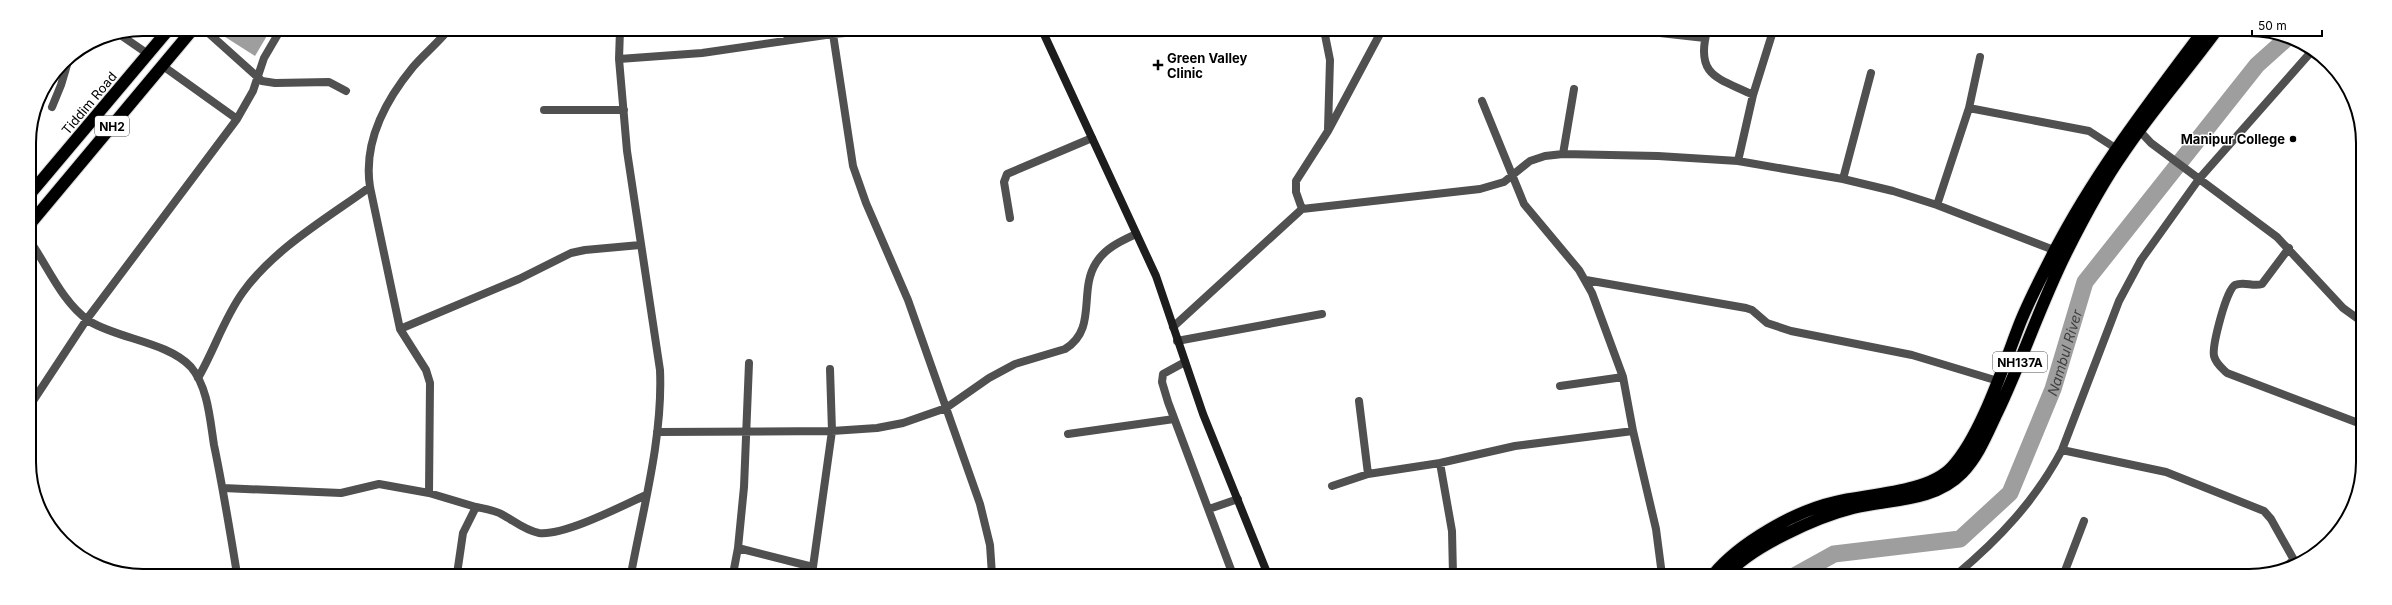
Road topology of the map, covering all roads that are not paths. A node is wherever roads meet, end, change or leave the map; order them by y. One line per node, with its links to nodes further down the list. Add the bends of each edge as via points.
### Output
1 (163, 36): 19 (highway, Tiddim Road / NH2)
2 (187, 36): 23 (highway, NH2)
3 (212, 36): 26 (street)
4 (278, 36): 26 (street, via 264,58)
5 (442, 36): 46 (street, via 414,66 376,126 368,164)
6 (620, 36): 22 (street)
7 (787, 36): 18 (street)
8 (818, 36): 18 (street)
9 (833, 36): 72 (street, via 853,166 866,203 908,300)
10 (1045, 36): 38 (street)
11 (1325, 36): 37 (street, via 1330,60)
12 (1379, 36): 37 (street)
13 (1706, 36): 29 (street, via 1703,57 1705,66 1711,74)
14 (1771, 36): 29 (street)
15 (2200, 36): 36 (highway, NH137A)
16 (2212, 36): 36 (highway, NH137A)
17 (124, 38): 19 (street)
18 (788, 40): 22 (street, via 702,53)
19 (148, 54): 45 (highway, Tiddim Road / NH2)
20 (2309, 54): 43 (street)
21 (1980, 57): 32 (street)
22 (619, 59): 34 (street)
23 (163, 66): 35 (street); 49 (highway, NH2)
24 (66, 68): 31 (street)
25 (1871, 73): 44 (street)
26 (257, 78): 28 (street, via 275,84 329,82); 35 (street, via 248,103)
27 (1574, 89): 40 (street)
28 (346, 91)
29 (1753, 95): 41 (street)
30 (1482, 101): 42 (street)
31 (52, 106)
32 (1969, 108): 39 (street, via 2089,131); 47 (street)
33 (544, 110): 34 (street)
34 (624, 110): 52 (street)
35 (237, 119): 59 (street)
36 (2136, 127): 39 (highway, NH137A); 43 (street, via 2151,142)
37 (1328, 131): 48 (street, via 1296,181 1296,192)
38 (1092, 138): 50 (street, via 1007,174 1004,182); 51 (street)
39 (2119, 150): 55 (highway, NH137A)
40 (1563, 154): 41 (street); 42 (street, via 1530,160)
41 (1738, 161): 44 (street)
42 (1512, 177): 48 (street, via 1494,186 1480,189); 56 (street, via 1529,210)
43 (2198, 178): 53 (street); 80 (street, via 2128,282)
44 (1843, 179): 47 (street)
45 (36, 187)
46 (370, 187): 61 (street); 67 (street, via 304,234 253,279 232,308)
47 (1937, 204): 55 (street)
48 (1302, 209): 60 (street)
49 (36, 217)
50 (1010, 218)
51 (1136, 234): 60 (street, via 1156,276); 72 (street, via 1106,250 1096,263 1089,281 1084,324 1081,334 1074,343 1065,349 1000,371)
52 (640, 245): 61 (street, via 585,250 571,254 519,279); 78 (street, via 660,370)
53 (2289, 248): 58 (street, via 2343,308); 74 (street, via 2262,284 2256,286 2242,283 2229,291 2219,327 2215,358 2228,373)
54 (36, 250): 59 (street, via 69,301)
55 (2060, 253): 68 (highway, NH137A, via 2021,320); 105 (highway, NH137A, via 2016,374 1980,449 1953,482 1933,492 1852,508 1807,524 1749,557)
56 (1586, 280): 66 (street); 68 (street, via 1746,308 1756,312 1767,323 1791,331 1912,355)
57 (1322, 314): 62 (street)
58 (2356, 317)
59 (88, 320): 67 (street, via 170,353 190,367); 70 (street)
60 (1173, 327): 62 (street)
61 (400, 329): 85 (street, via 426,370 430,383)
62 (1178, 341): 64 (street)
63 (749, 363): 75 (street)
64 (1183, 363): 73 (street, via 1163,374 1162,382); 87 (street)
65 (830, 369): 76 (street)
66 (1624, 377): 69 (street); 77 (street)
67 (198, 378): 84 (street, via 206,400)
68 (1998, 381): 104 (highway, NH137A, via 1972,436 1950,469 1937,478 1918,486 1832,502 1792,518 1744,547)
69 (1560, 386)
70 (36, 397)
71 (1360, 401): 82 (street)
72 (946, 408): 76 (street, via 903,423 877,428); 99 (street, via 986,522)
73 (1174, 419): 79 (street); 89 (street)
74 (2356, 422)
75 (747, 431): 76 (street); 78 (street); 91 (street)
76 (832, 431): 98 (street)
77 (1633, 431): 81 (street, via 1515,446); 103 (street, via 1656,529)
78 (657, 432): 86 (street)
79 (1068, 434)
80 (2062, 450): 92 (street, via 2166,472 2264,511); 106 (street, via 2039,490 2011,525)
81 (1440, 463): 82 (street); 102 (street, via 1452,531)
82 (1368, 474): 83 (street)
83 (1332, 486)
84 (223, 488): 85 (street, via 341,493 379,484); 93 (street)
85 (429, 494): 88 (street)
86 (646, 495): 88 (street, via 562,530 546,533 530,530 501,514); 95 (street)
87 (1235, 500): 89 (street); 101 (street)
88 (476, 507): 94 (street, via 463,533)
89 (1209, 509): 100 (street)
90 (2084, 521): 107 (street)
91 (738, 548): 96 (street); 97 (street)
92 (2295, 559)
93 (236, 569)
94 (458, 569)
95 (632, 569)
96 (734, 569)
97 (806, 569)
98 (812, 569)
99 (992, 569)
100 (1230, 569)
101 (1265, 569)
102 (1453, 569)
103 (1661, 569)
104 (1718, 569)
105 (1734, 569)
106 (1964, 569)
107 (2066, 569)

